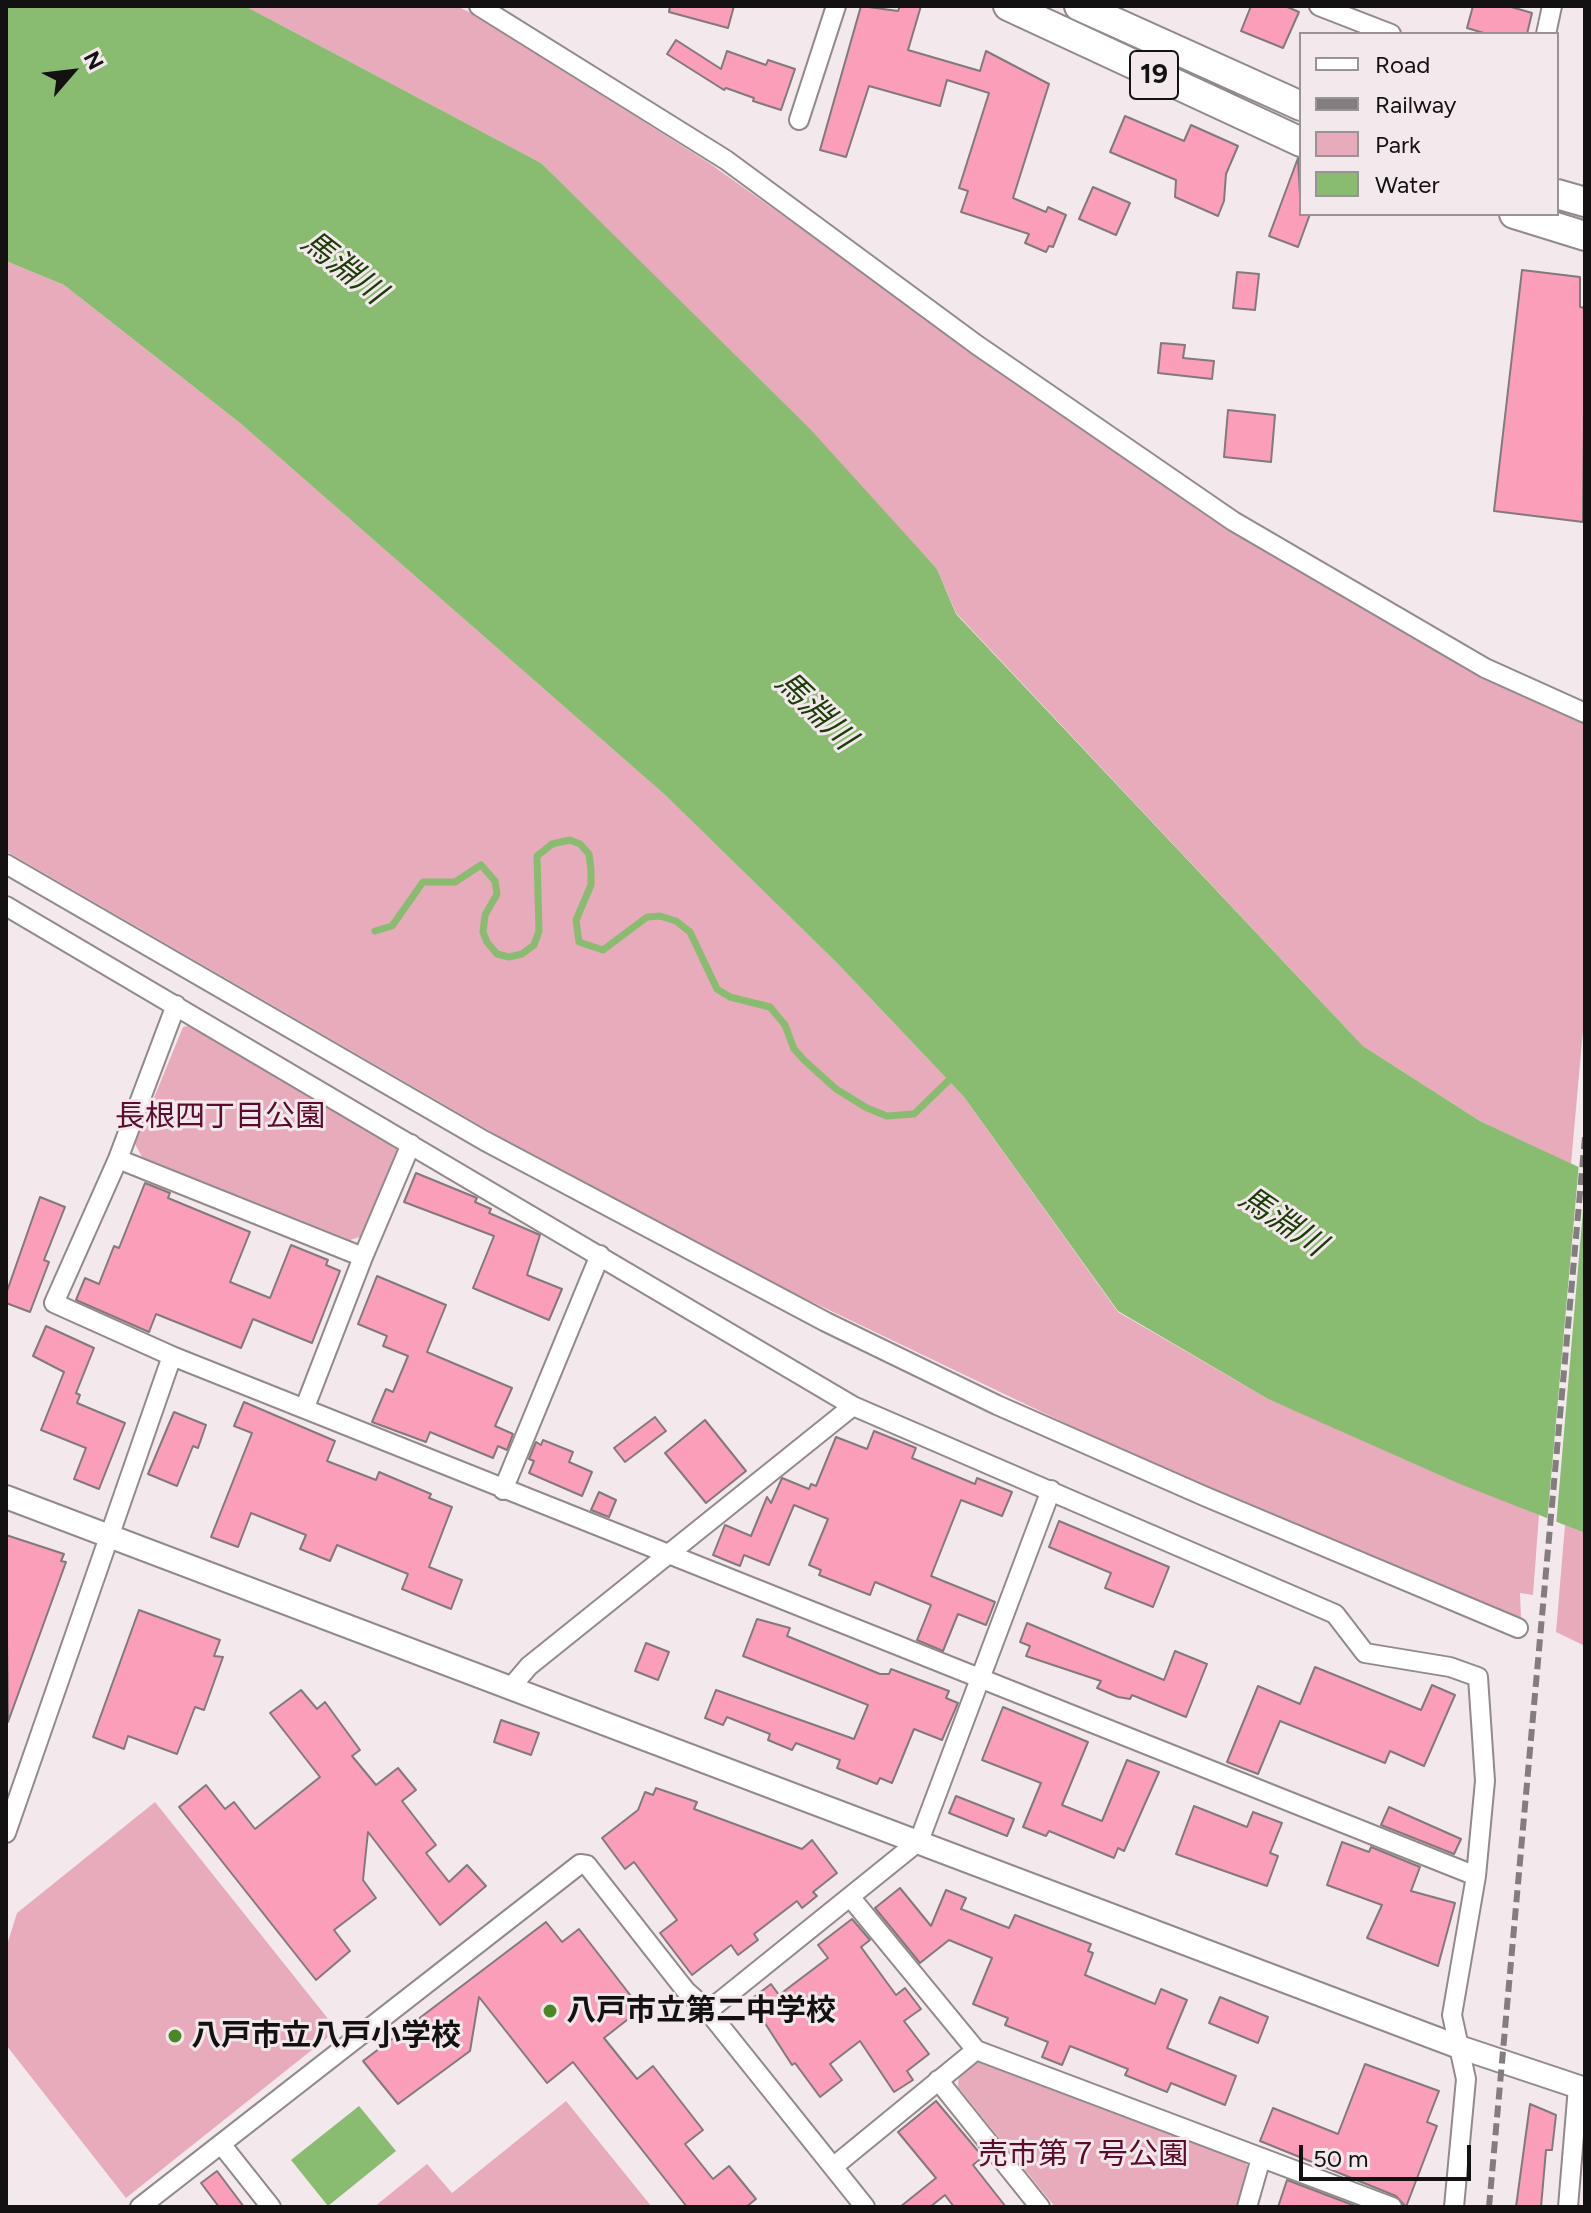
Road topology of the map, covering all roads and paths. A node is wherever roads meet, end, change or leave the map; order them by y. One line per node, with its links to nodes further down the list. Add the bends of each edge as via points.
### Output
1 (479, 6): 16 (street, via 726,160 977,345 1233,521 1485,668)
2 (836, 6): 10 (street)
3 (1008, 6): 11 (main road, 19)
4 (1079, 6): 9 (main road, 19)
5 (1319, 6): 7 (street)
6 (1552, 6): 8 (street)
7 (1386, 32)
8 (1546, 32)
9 (1299, 105)
10 (799, 120)
11 (1299, 141)
12 (1559, 195): 13 (main road)
13 (1585, 202)
14 (1520, 216): 15 (main road)
15 (1585, 236)
16 (1585, 713)
17 (6, 864): 32 (street, via 485,1141 826,1322 997,1405)
18 (6, 906): 19 (street)
19 (176, 1005): 20 (street); 21 (street)
20 (411, 1144): 22 (street); 23 (street)
21 (118, 1159): 23 (street); 24 (street, via 54,1303)
22 (600, 1255): 25 (street); 27 (street)
23 (363, 1257): 26 (street)
24 (172, 1356): 26 (street); 30 (street)
25 (853, 1406): 28 (street); 31 (street)
26 (305, 1407): 27 (street)
27 (503, 1490): 31 (street)
28 (1051, 1490): 33 (street); 37 (street, via 1335,1614 1365,1653 1478,1677 1485,1781)
29 (6, 1497): 30 (street)
30 (108, 1535): 34 (street); 35 (street)
31 (668, 1552): 33 (street); 34 (street, via 529,1666)
32 (1518, 1628)
33 (980, 1681): 36 (street); 37 (street)
34 (512, 1686): 36 (street)
35 (6, 1833)
36 (919, 1841): 38 (street); 40 (street)
37 (1476, 1876): 40 (street, via 1452,2015)
38 (851, 1898): 39 (street); 41 (street)
39 (708, 2011): 44 (street, via 686,1991 587,1865 580,1864); 46 (street)
40 (1459, 2047): 43 (street); 53 (street, via 1466,2079)
41 (976, 2050): 42 (street); 45 (street)
42 (938, 2080): 46 (street); 50 (street)
43 (1581, 2088): 54 (street)
44 (221, 2144): 47 (street); 48 (street)
45 (1261, 2158): 51 (street); 52 (street)
46 (833, 2167): 49 (street)
47 (140, 2207)
48 (271, 2207)
49 (865, 2207)
50 (1040, 2207)
51 (1247, 2207)
52 (1392, 2207)
53 (1454, 2207)
54 (1568, 2207)

